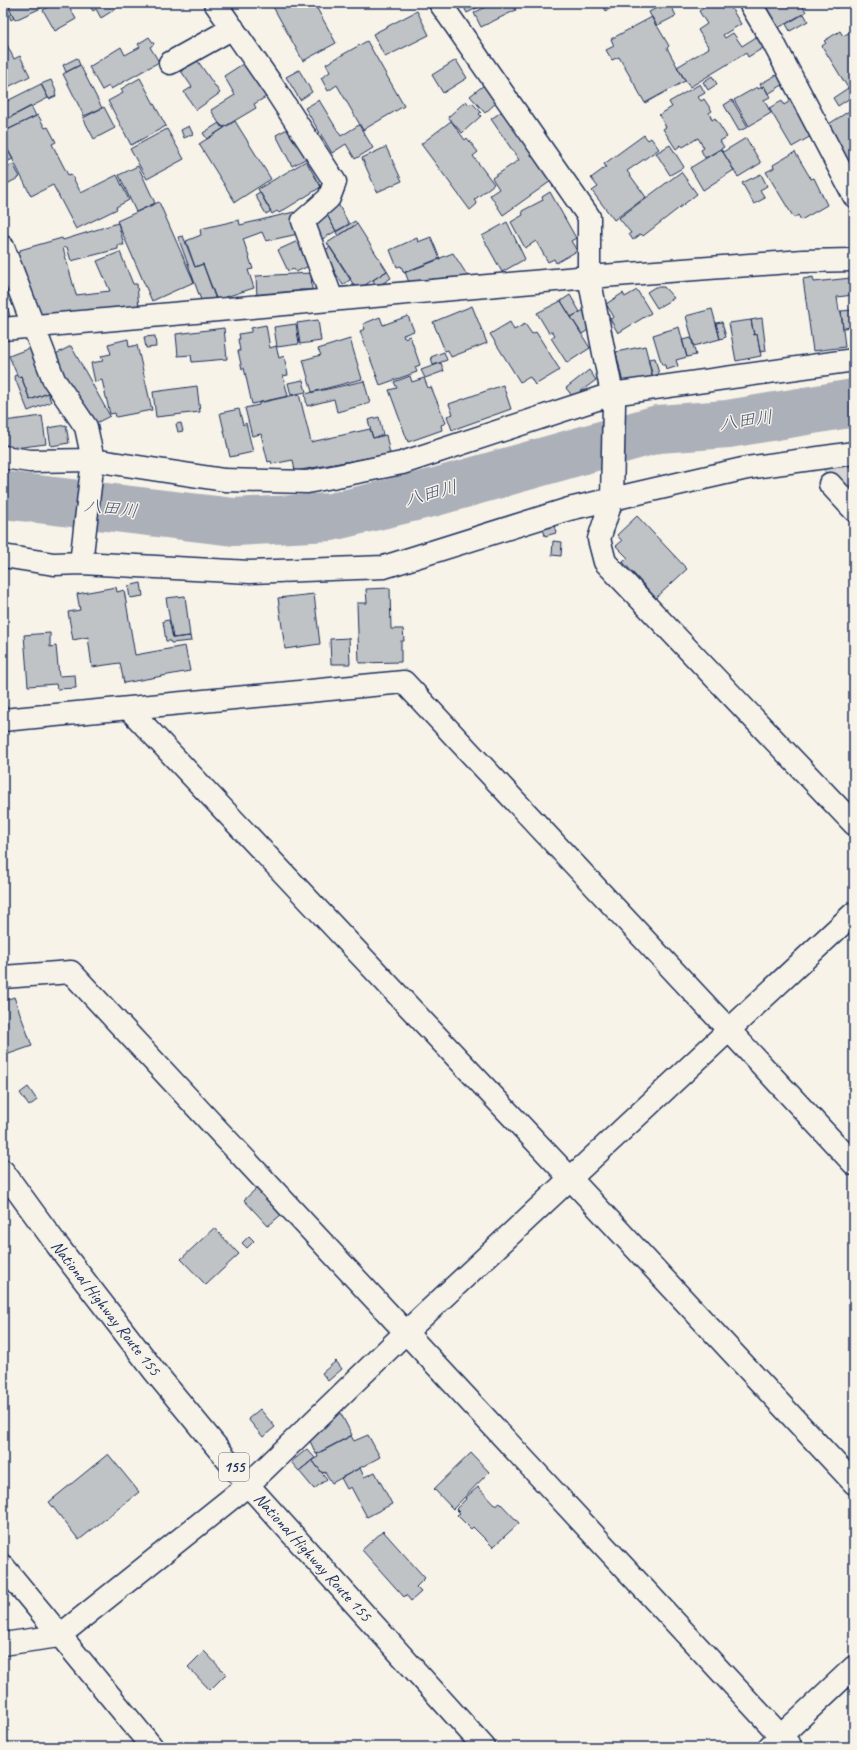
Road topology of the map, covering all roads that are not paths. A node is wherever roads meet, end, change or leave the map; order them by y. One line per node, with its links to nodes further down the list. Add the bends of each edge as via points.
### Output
1 (215, 3): 4 (main road)
2 (440, 3): 9 (main road, via 589,217)
3 (750, 3): 6 (main road)
4 (232, 28): 5 (main road); 10 (main road, via 335,182 329,198 303,221)
5 (170, 63)
6 (854, 196)
7 (3, 247): 11 (main road)
8 (854, 260): 9 (main road, via 803,261)
9 (589, 277): 10 (main road); 14 (main road)
10 (332, 299): 11 (main road)
11 (32, 326): 12 (main road); 17 (main road, via 54,380 86,427)
12 (3, 329)
13 (854, 360): 14 (main road)
14 (613, 399): 17 (main road, via 402,463 307,482 224,480); 19 (main road)
15 (854, 453): 19 (main road, via 747,468)
16 (3, 457): 17 (main road)
17 (92, 466): 22 (main road)
18 (830, 484): 20 (main road)
19 (612, 496): 22 (main road, via 384,567 250,572); 25 (main road, via 599,539 605,562)
20 (854, 510)
21 (3, 556): 22 (main road, via 54,564)
22 (81, 563)
23 (129, 709): 24 (main road); 28 (main road, via 404,682); 31 (main road)
24 (3, 720)
25 (854, 824)
26 (854, 913): 28 (main road)
27 (3, 977): 32 (main road, via 71,972)
28 (729, 1029): 29 (main road); 31 (main road)
29 (854, 1164)
30 (3, 1171): 34 (main road, National Highway Route 155 / 155, via 56,1245 155,1372)
31 (570, 1178): 32 (main road); 33 (main road)
32 (405, 1333): 34 (main road); 39 (main road)
33 (854, 1484)
34 (248, 1485): 36 (main road); 41 (main road, National Highway Route 155 / 155)
35 (3, 1566): 36 (main road)
36 (59, 1636): 37 (main road); 40 (main road)
37 (3, 1644)
38 (854, 1667): 39 (main road)
39 (780, 1743)
40 (152, 1747)
41 (484, 1747)

